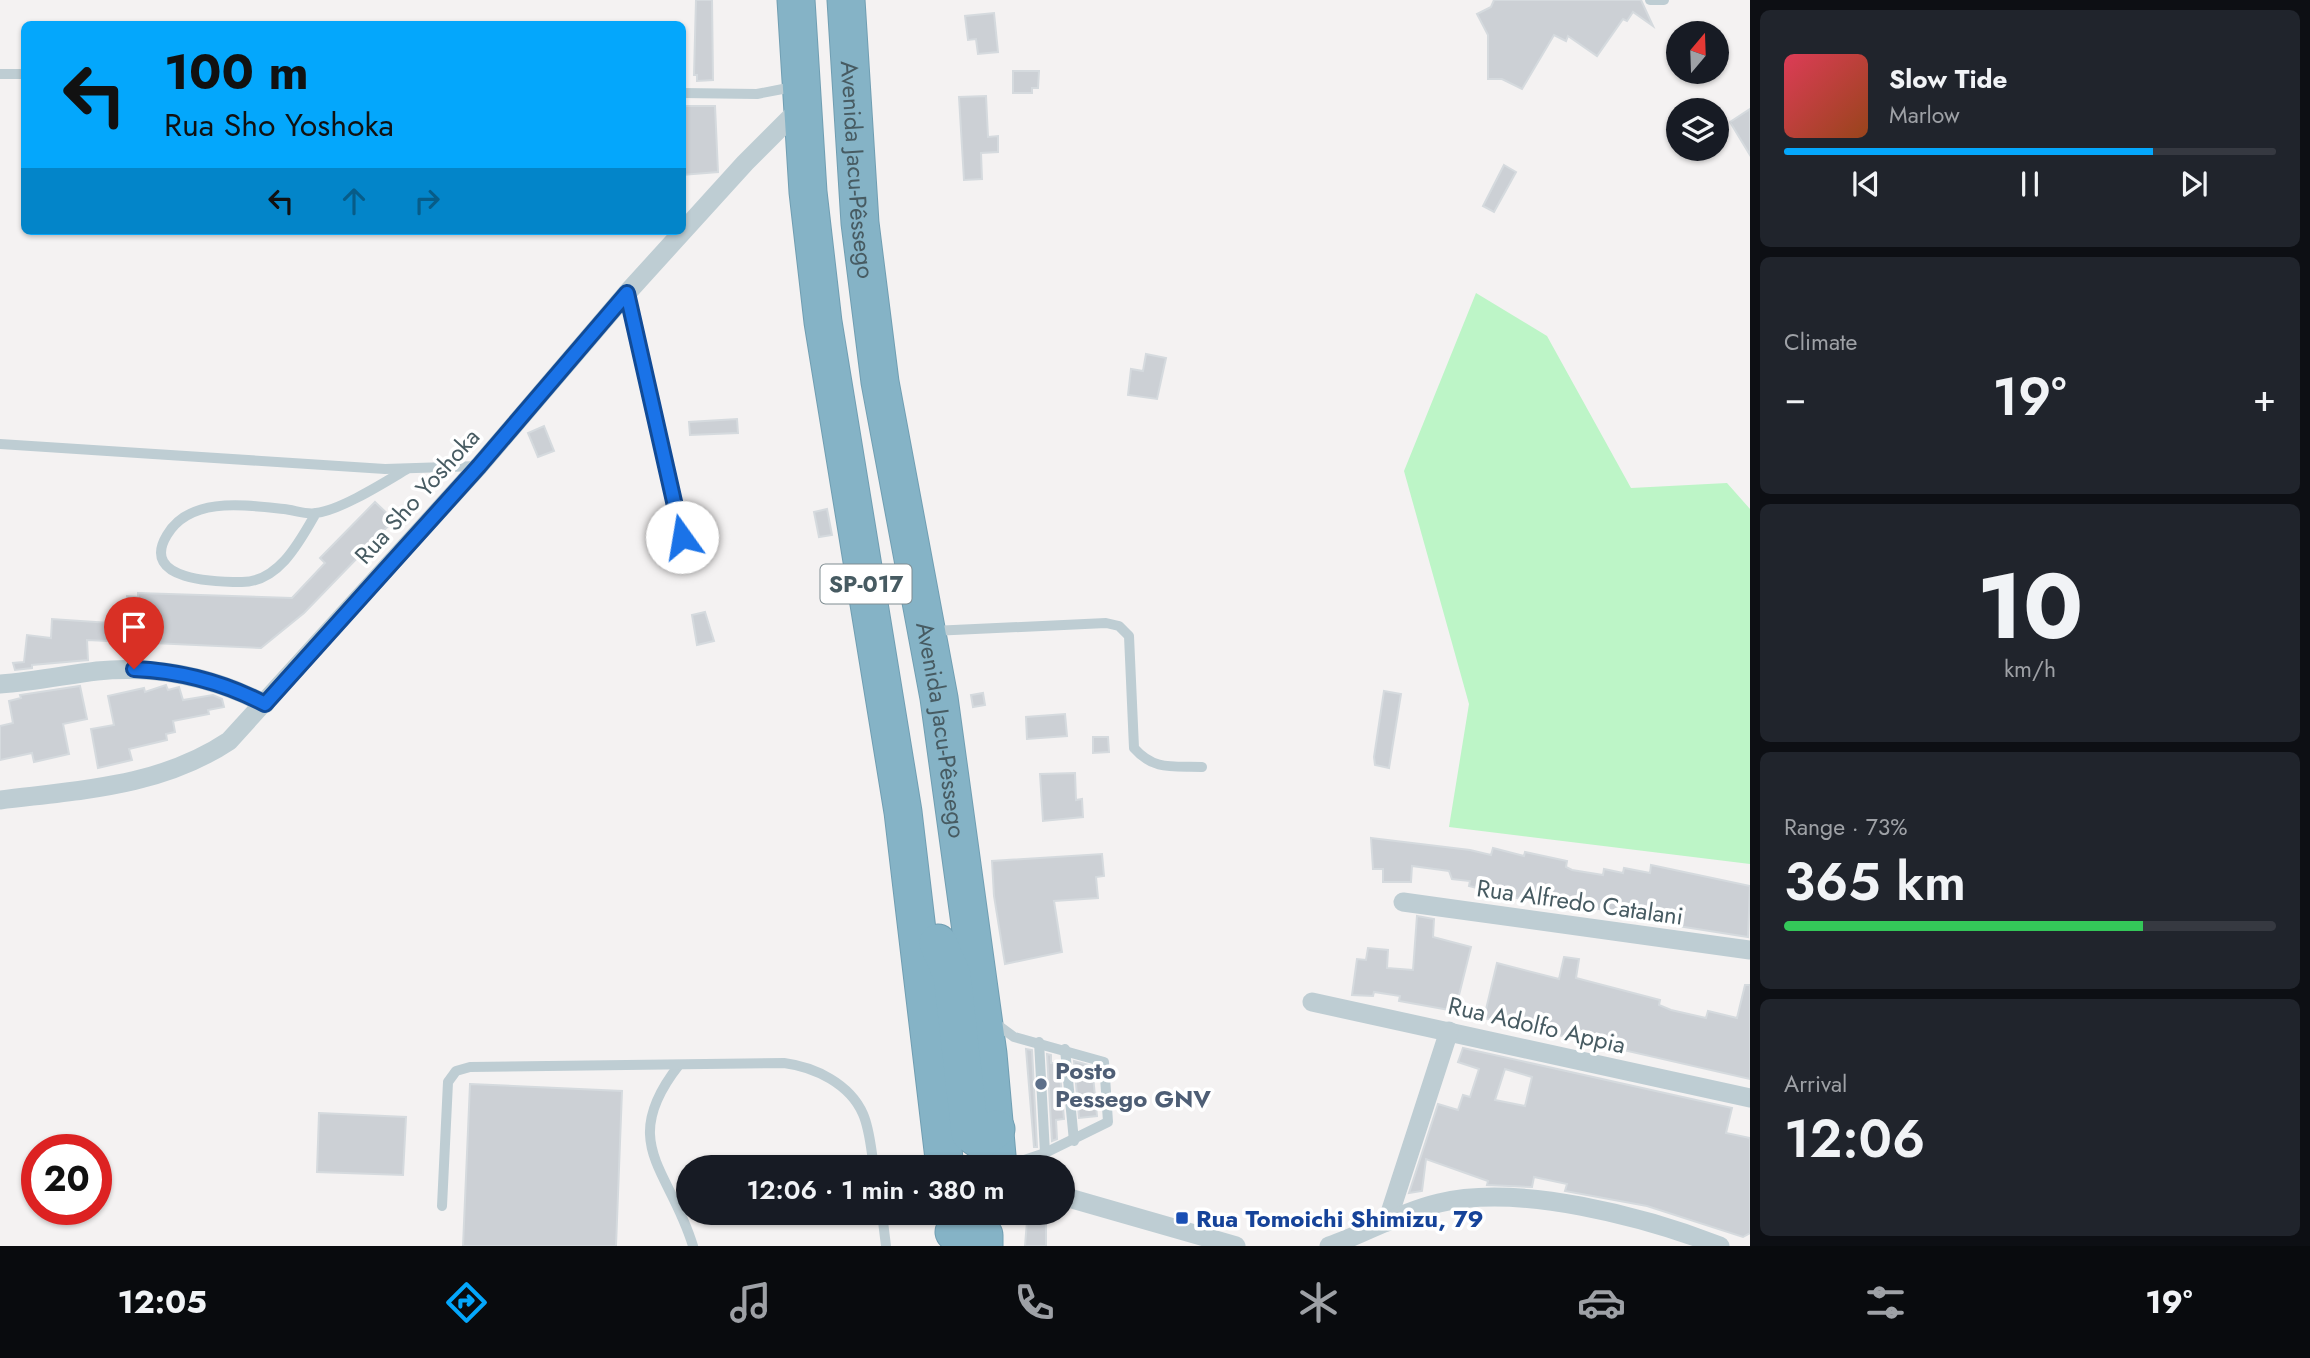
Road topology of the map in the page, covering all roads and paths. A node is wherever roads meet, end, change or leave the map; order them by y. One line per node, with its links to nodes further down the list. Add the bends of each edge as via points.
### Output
1 (796, 0): 8 (highway, Avenida Jacu-Pêssego / SP-017)
2 (846, 0): 17 (highway, Avenida Jacu-Pêssego / SP-017, via 860,223 880,382)
3 (1650, 0): 4 (lane)
4 (1664, 0)
5 (0, 74): 6 (lane)
6 (21, 74)
7 (686, 93): 8 (lane)
8 (802, 96): 9 (street, Rua Sho Yoshoka); 22 (highway, Avenida Jacu-Pêssego / SP-017, via 823,322)
9 (686, 228)
10 (680, 235): 11 (street, Rua Sho Yoshoka)
11 (627, 293): 13 (street, Rua Sho Yoshoka); 16 (lane)
12 (0, 444): 14 (lane)
13 (479, 466): 14 (lane); 19 (street, Rua Sho Yoshoka)
14 (407, 469): 15 (lane, via 375,489)
15 (316, 513): 15 (lane, via 226,505 191,512 172,526 162,543 163,560 175,574 207,582 254,582 279,568)
16 (682, 537)
17 (928, 632): 20 (lane, via 1119,626 1129,636 1134,748 1145,761 1160,766); 27 (highway, Avenida Jacu-Pêssego / SP-017)
18 (0, 684): 19 (street, via 97,671 150,670 223,686)
19 (265, 704): 21 (street, Rua Sho Yoshoka, via 229,741 160,775)
20 (1202, 767)
21 (0, 800)
22 (907, 848): 24 (highway, via 928,881); 37 (highway, Avenida Jacu-Pêssego / SP-017)
23 (1403, 902): 25 (street, Rua Alfredo Catalani)
24 (938, 943): 33 (highway, via 952,975 970,1133 980,1140); 38 (highway, via 948,1002 958,1137)
25 (1750, 950)
26 (1312, 1002): 28 (street, Rua Adolfo Appia)
27 (983, 1014): 29 (lane, via 1014,1037); 33 (highway, Avenida Jacu-Pêssego / SP-017)
28 (1450, 1031): 32 (street, Rua Adolfo Appia); 43 (street)
29 (1039, 1042): 30 (lane); 35 (lane)
30 (1065, 1049): 34 (lane); 34 (lane, via 1104,1062 1108,1122)
31 (679, 1065): 36 (lane, via 784,1063 821,1073 854,1099 863,1115); 42 (lane, via 456,1071 448,1082); 46 (lane, via 656,1098 648,1129 650,1148)
32 (1750, 1098)
33 (996, 1129): 39 (highway, Avenida Jacu-Pêssego / SP-017)
34 (1074, 1141): 35 (lane)
35 (1045, 1153): 40 (lane)
36 (871, 1155)
37 (944, 1155)
38 (966, 1155)
39 (998, 1155)
40 (1038, 1155)
41 (1075, 1200): 49 (street)
42 (442, 1206)
43 (1387, 1222): 50 (street); 51 (street, via 1436,1203 1500,1198 1631,1217)
44 (883, 1225): 47 (lane)
45 (1000, 1225): 48 (highway)
46 (693, 1246)
47 (886, 1246)
48 (999, 1246)
49 (1236, 1246)
50 (1329, 1246)
51 (1720, 1246)

